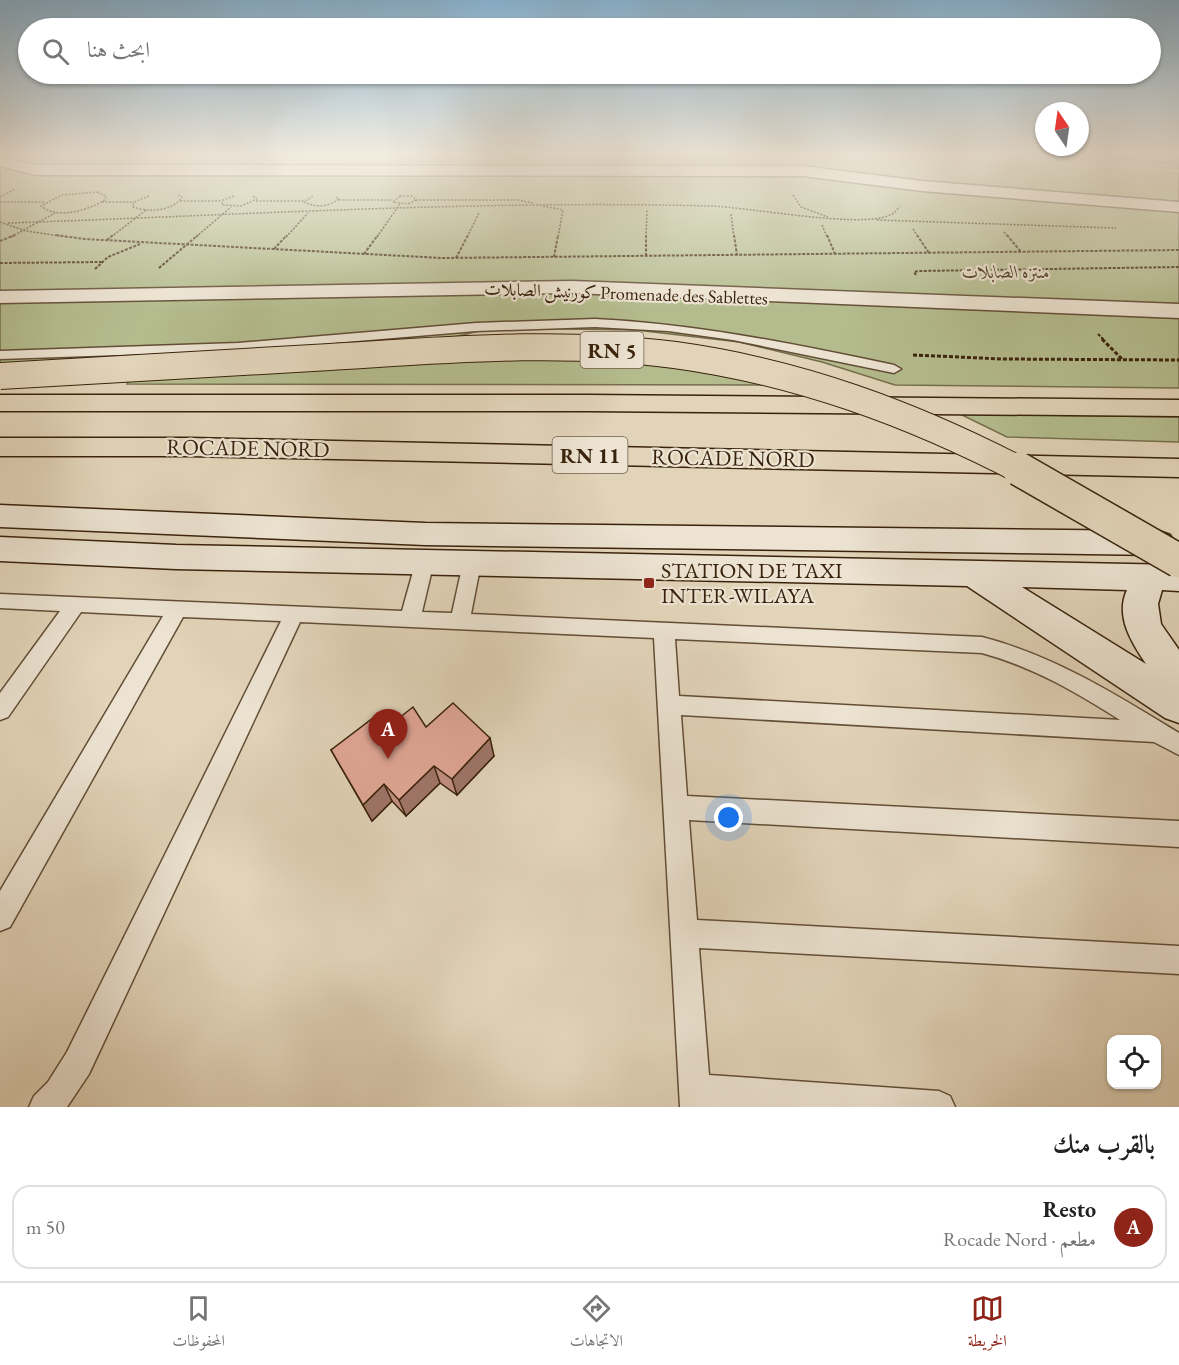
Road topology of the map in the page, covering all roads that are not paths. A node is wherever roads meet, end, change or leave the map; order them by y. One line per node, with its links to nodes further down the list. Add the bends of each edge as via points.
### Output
1 (1163, 206): 2 (street)
2 (1179, 207)
3 (0, 297): 4 (street, كورنيش الصابلات Promenade des Sablettes, via 572,287)
4 (1179, 311)
5 (0, 355): 6 (lane, via 252,346 492,325 585,323 714,334)
6 (894, 369)
7 (0, 376): 17 (highway, RN 5, bridge, via 481,348 568,347 709,360 859,398 947,433)
8 (0, 403): 9 (highway, ROCADE NORD, via 588,402)
9 (1179, 408)
10 (0, 447): 11 (highway, ROCADE NORD / RN 11, via 199,447)
11 (1179, 468)
12 (0, 516): 13 (street, via 425,534)
13 (1179, 543)
14 (0, 549): 15 (street)
15 (424, 561): 16 (street); 23 (lane)
16 (472, 563): 18 (street); 24 (lane)
17 (1170, 572): 18 (street); 26 (street, via 1140,601 1141,616 1158,651)
18 (976, 575): 29 (street)
19 (0, 601): 20 (lane)
20 (75, 604): 21 (lane); 28 (lane)
21 (177, 609): 22 (lane); 33 (lane)
22 (294, 614): 23 (lane); 37 (lane, via 78,1063)
23 (410, 619): 24 (lane)
24 (460, 621): 25 (lane)
25 (664, 630): 27 (lane); 29 (lane, via 982,645 1048,666)
26 (1179, 676)
27 (669, 705): 29 (lane); 31 (lane)
28 (0, 710)
29 (1169, 719): 30 (lane)
30 (1179, 745)
31 (676, 807): 32 (lane); 34 (lane)
32 (1179, 834)
33 (0, 917)
34 (684, 933): 35 (lane); 36 (lane)
35 (1179, 960)
36 (695, 1099): 38 (lane)
37 (45, 1107)
38 (939, 1107)

